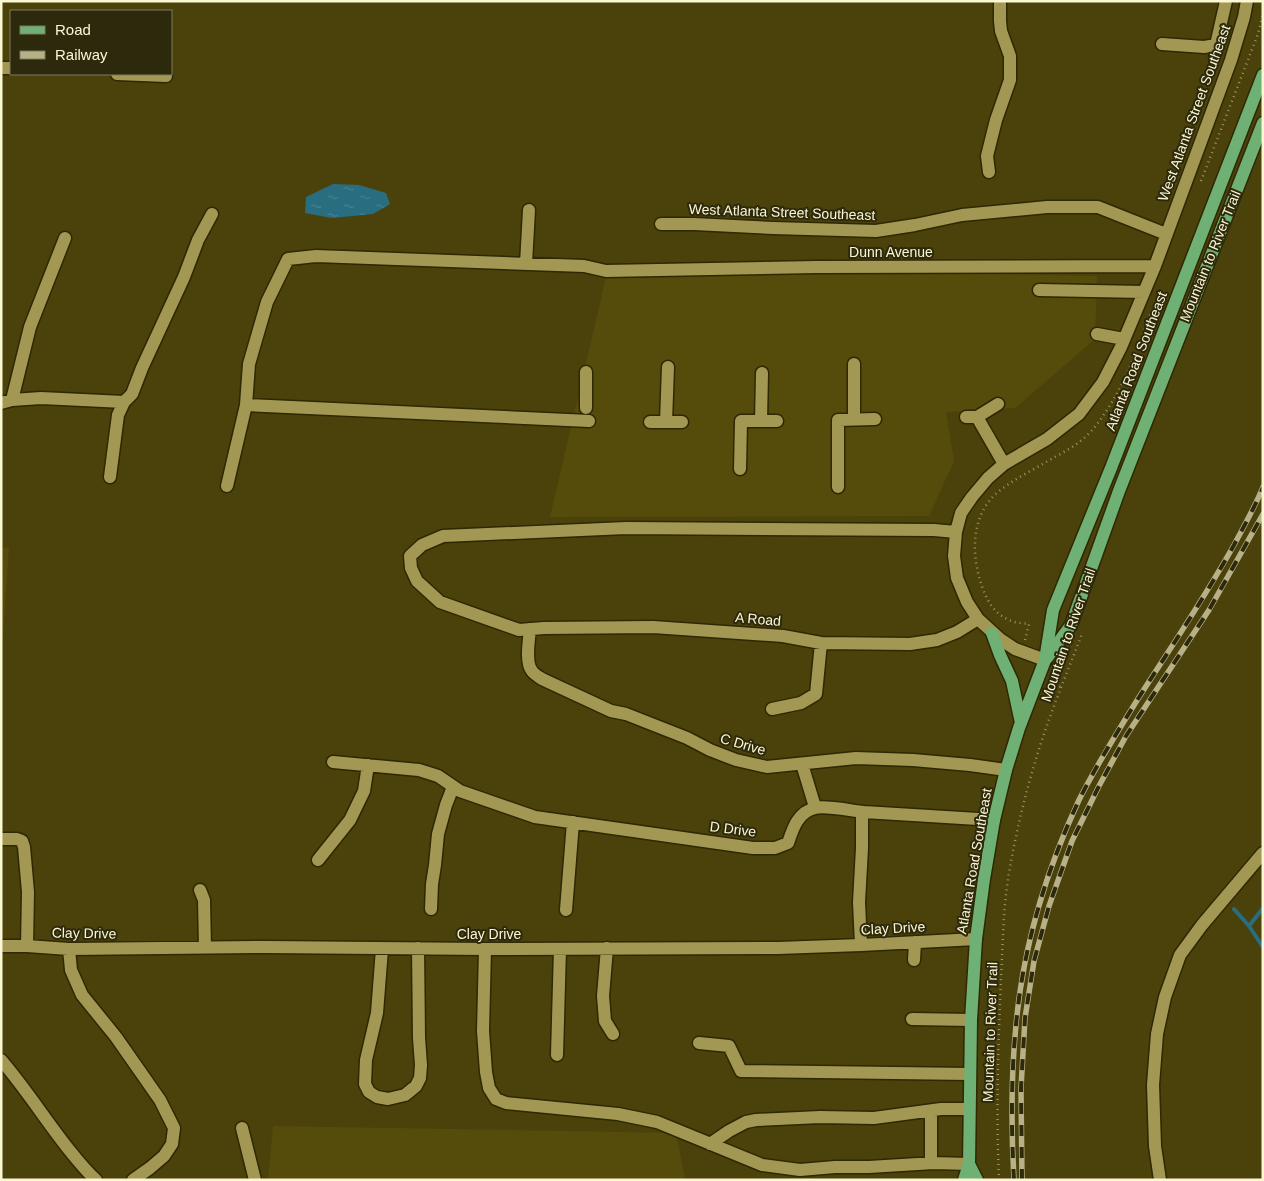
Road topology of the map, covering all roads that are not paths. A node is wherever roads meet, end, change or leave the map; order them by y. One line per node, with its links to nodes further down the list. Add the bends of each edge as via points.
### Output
1 (1000, 1): 11 (street, via 1001,31 1010,56 1010,80 987,156)
2 (1226, 1): 5 (street)
3 (1247, 1): 6 (street, West Atlanta Street Southeast)
4 (1162, 44): 5 (street, via 1204,47)
5 (1216, 44): 6 (street)
6 (1235, 47): 15 (street, West Atlanta Street Southeast)
7 (142, 75): 9 (street)
8 (1263, 75): 50 (main road, Atlanta Road Southeast, via 1053,610)
9 (166, 76)
10 (1263, 123): 50 (main road, Atlanta Road Southeast, via 1119,491 1071,625)
11 (989, 172)
12 (528, 210): 17 (street)
13 (212, 214): 28 (street, via 132,394)
14 (661, 224): 15 (street, West Atlanta Street Southeast, via 876,231 962,215 1047,207 1098,207)
15 (1166, 234): 18 (street, West Atlanta Street Southeast)
16 (65, 238): 27 (street, via 30,327)
17 (526, 264): 18 (street, Dunn Avenue, via 584,266 606,271); 30 (street, Dunn Avenue, via 316,256 288,259 267,302 249,364)
18 (1154, 266): 20 (street, West Atlanta Street Southeast)
19 (1039, 290): 20 (street)
20 (1144, 292): 22 (street, West Atlanta Street Southeast)
21 (1097, 334): 22 (street)
22 (1124, 339): 40 (street, West Atlanta Street Southeast, via 1103,382 1079,414 1047,439)
23 (854, 364): 32 (street)
24 (668, 367): 38 (street)
25 (586, 372): 31 (street)
26 (762, 373): 35 (street)
27 (6, 401): 28 (street, via 41,398)
28 (124, 402): 42 (street, via 118,415)
29 (998, 404): 40 (street, via 971,417)
30 (246, 405): 34 (street); 43 (street)
31 (586, 408)
32 (854, 419): 33 (street); 44 (street, via 838,420)
33 (875, 419)
34 (589, 421)
35 (761, 421): 36 (street); 41 (street, via 741,421)
36 (777, 421)
37 (650, 422): 38 (street)
38 (666, 422): 39 (street)
39 (682, 422)
40 (1004, 464): 45 (street, West Atlanta Street Southeast, via 972,497 961,513)
41 (740, 469)
42 (110, 477)
43 (227, 486)
44 (838, 487)
45 (956, 532): 46 (street, West Atlanta Street Southeast, via 954,556 957,578); 47 (street, A Road, via 626,528 443,536 422,545 410,556 417,581 440,602 519,630)
46 (978, 619): 48 (street, West Atlanta Street Southeast); 49 (street, A Road, via 937,640 910,644)
47 (530, 630): 49 (street, A Road, via 653,627 783,636); 54 (street, C Drive, via 530,669 542,679 611,711 626,714 736,760 767,767)
48 (992, 633): 50 (street, West Atlanta Street Southeast, via 1015,649); 52 (main road, via 1012,681)
49 (821, 643): 51 (street, via 816,694 801,703)
50 (1045, 660): 52 (main road, Atlanta Road Southeast)
51 (772, 709)
52 (1021, 723): 56 (main road, Atlanta Road Southeast)
53 (333, 762): 55 (street, D Drive)
54 (802, 764): 56 (street, C Drive, via 856,758 914,760); 58 (street)
55 (368, 765): 57 (street, D Drive, via 419,770 438,776); 64 (street, via 364,791 350,820)
56 (1006, 770): 60 (main road, Atlanta Road Southeast)
57 (453, 787): 61 (street, D Drive, via 535,817); 66 (street, via 438,834)
58 (815, 807): 59 (street); 61 (street, D Drive, via 795,823 788,843 775,848 753,848)
59 (862, 812): 60 (street); 72 (street)
60 (994, 820): 68 (main road, Atlanta Road Southeast)
61 (573, 822): 67 (street)
62 (1, 839): 71 (street, via 17,839 24,847 28,892)
63 (1263, 853): 99 (street, via 1180,955 1165,997 1157,1034 1153,1085 1154,1146)
64 (318, 860)
65 (200, 890): 73 (street, via 204,900)
66 (431, 909)
67 (566, 910)
68 (976, 939): 69 (street, Clay Drive); 82 (main road, Atlanta Road Southeast)
69 (915, 942): 72 (street, Clay Drive); 80 (street)
70 (1, 946): 71 (street, Clay Drive)
71 (27, 946): 77 (street, Clay Drive)
72 (861, 946): 76 (street, Clay Drive)
73 (205, 948): 77 (street, Clay Drive); 78 (street, Clay Drive)
74 (418, 948): 78 (street, Clay Drive); 78 (street, via 420,1078 405,1096 388,1099 369,1092 365,1084 366,1060 377,1013); 79 (street, Clay Drive)
75 (560, 948): 76 (street, Clay Drive); 79 (street, Clay Drive); 85 (street)
76 (607, 948): 83 (street, via 603,996 605,1022)
77 (69, 949): 95 (street, via 71,970 82,995 149,1084 174,1128 172,1144 164,1156)
78 (382, 949)
79 (484, 949): 91 (street, via 486,1072 489,1088 496,1098 506,1103 618,1114 657,1122)
80 (914, 960)
81 (912, 1019): 82 (street)
82 (971, 1020): 87 (main road, Atlanta Road Southeast)
83 (613, 1034)
84 (699, 1043): 87 (street, via 728,1046 741,1071)
85 (557, 1055)
86 (1, 1060): 94 (street)
87 (970, 1074): 88 (main road, Atlanta Road Southeast)
88 (969, 1109): 89 (street); 93 (main road, Atlanta Road Southeast)
89 (931, 1110): 91 (street, via 874,1118 756,1120 746,1122); 92 (street)
90 (242, 1128): 96 (street)
91 (710, 1144): 92 (street, via 762,1166 800,1170)
92 (931, 1163): 93 (street)
93 (969, 1164): 97 (main road, Atlanta Road Southeast); 98 (main road, Atlanta Road Southeast)
94 (96, 1180)
95 (133, 1180)
96 (255, 1180)
97 (964, 1180)
98 (977, 1180)
99 (1160, 1180)

